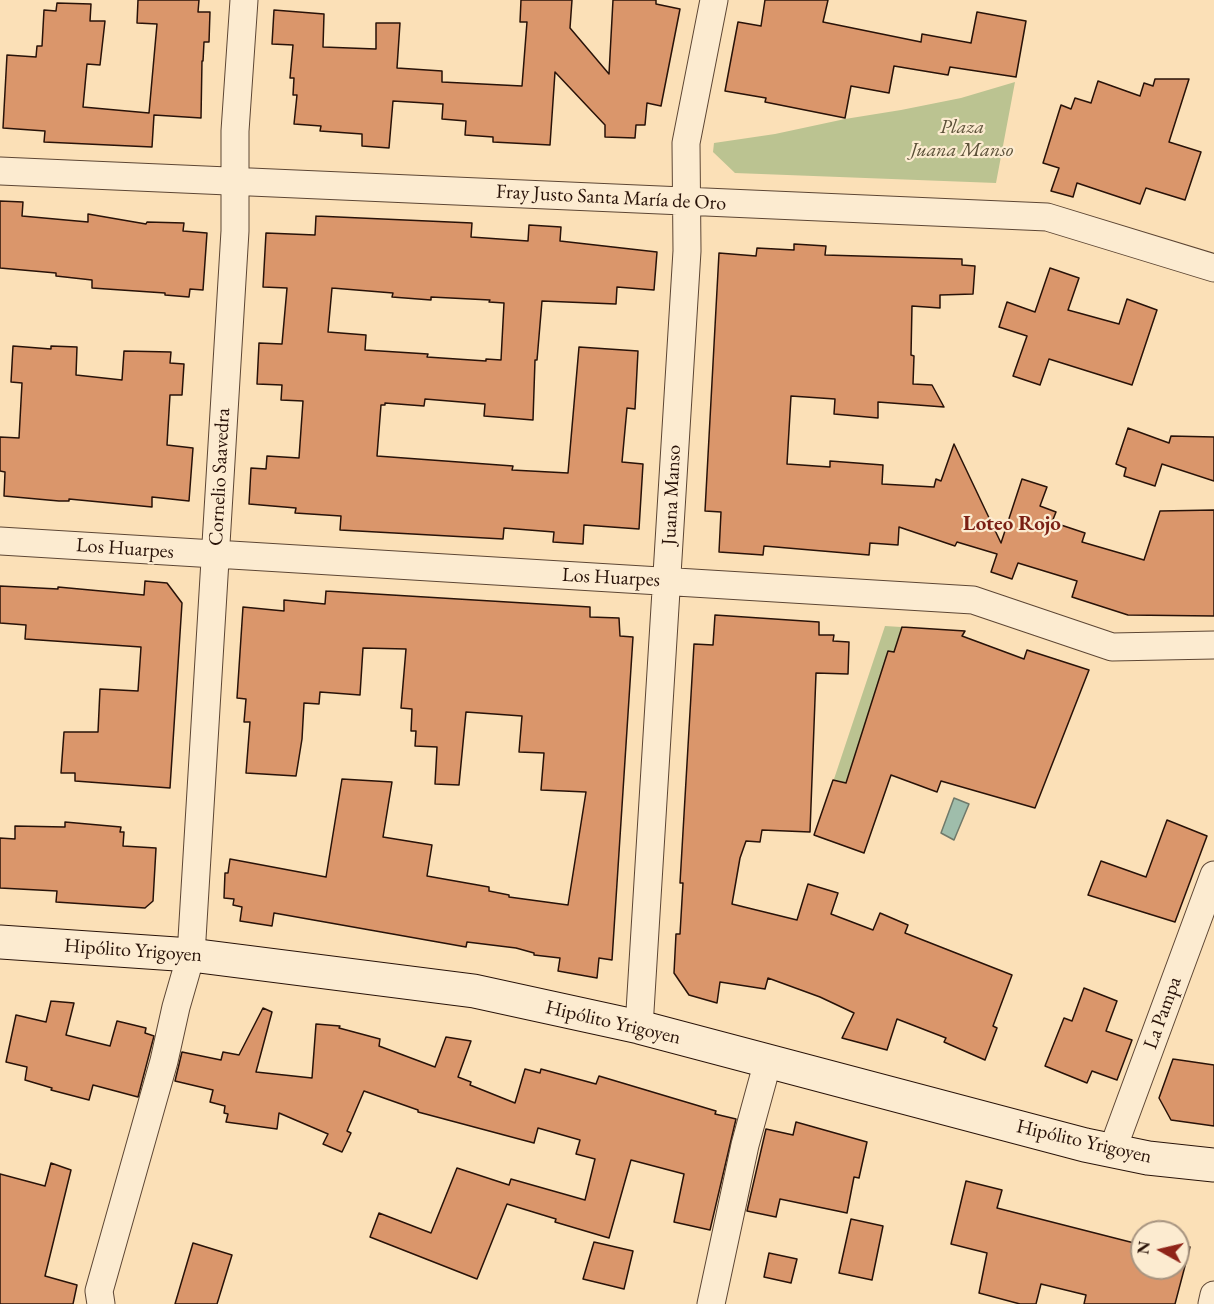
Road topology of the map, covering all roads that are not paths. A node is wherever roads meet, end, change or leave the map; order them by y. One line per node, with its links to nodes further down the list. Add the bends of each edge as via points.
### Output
1 (244, 0): 4 (street, Cornelio Saavedra)
2 (714, 0): 5 (street, Juana Manso, via 686,143)
3 (0, 171): 4 (street, Fray Justo Santa María de Oro)
4 (235, 182): 5 (street, Fray Justo Santa María de Oro); 8 (street, Cornelio Saavedra)
5 (687, 201): 6 (street, Fray Justo Santa María de Oro, via 1047,217); 9 (street, Juana Manso)
6 (1214, 268)
7 (0, 541): 8 (street, Los Huarpes)
8 (215, 554): 9 (street, Los Huarpes); 13 (street, Cornelio Saavedra)
9 (667, 581): 10 (street, Los Huarpes, via 973,600 1112,646); 14 (street, Juana Manso)
10 (1214, 645)
11 (1214, 875): 16 (street, La Pampa)
12 (0, 942): 13 (main road, Hipólito Yrigoyen)
13 (191, 955): 14 (main road, Hipólito Yrigoyen, via 474,991); 19 (street, Cornelio Saavedra, via 99,1291)
14 (639, 1027): 15 (main road, Hipólito Yrigoyen)
15 (768, 1061): 16 (main road, Hipólito Yrigoyen); 20 (street, via 745,1145)
16 (1112, 1151): 17 (main road, Hipólito Yrigoyen)
17 (1214, 1166)
18 (1214, 1295): 21 (street)
19 (101, 1304)
20 (711, 1304)
21 (1212, 1304)

